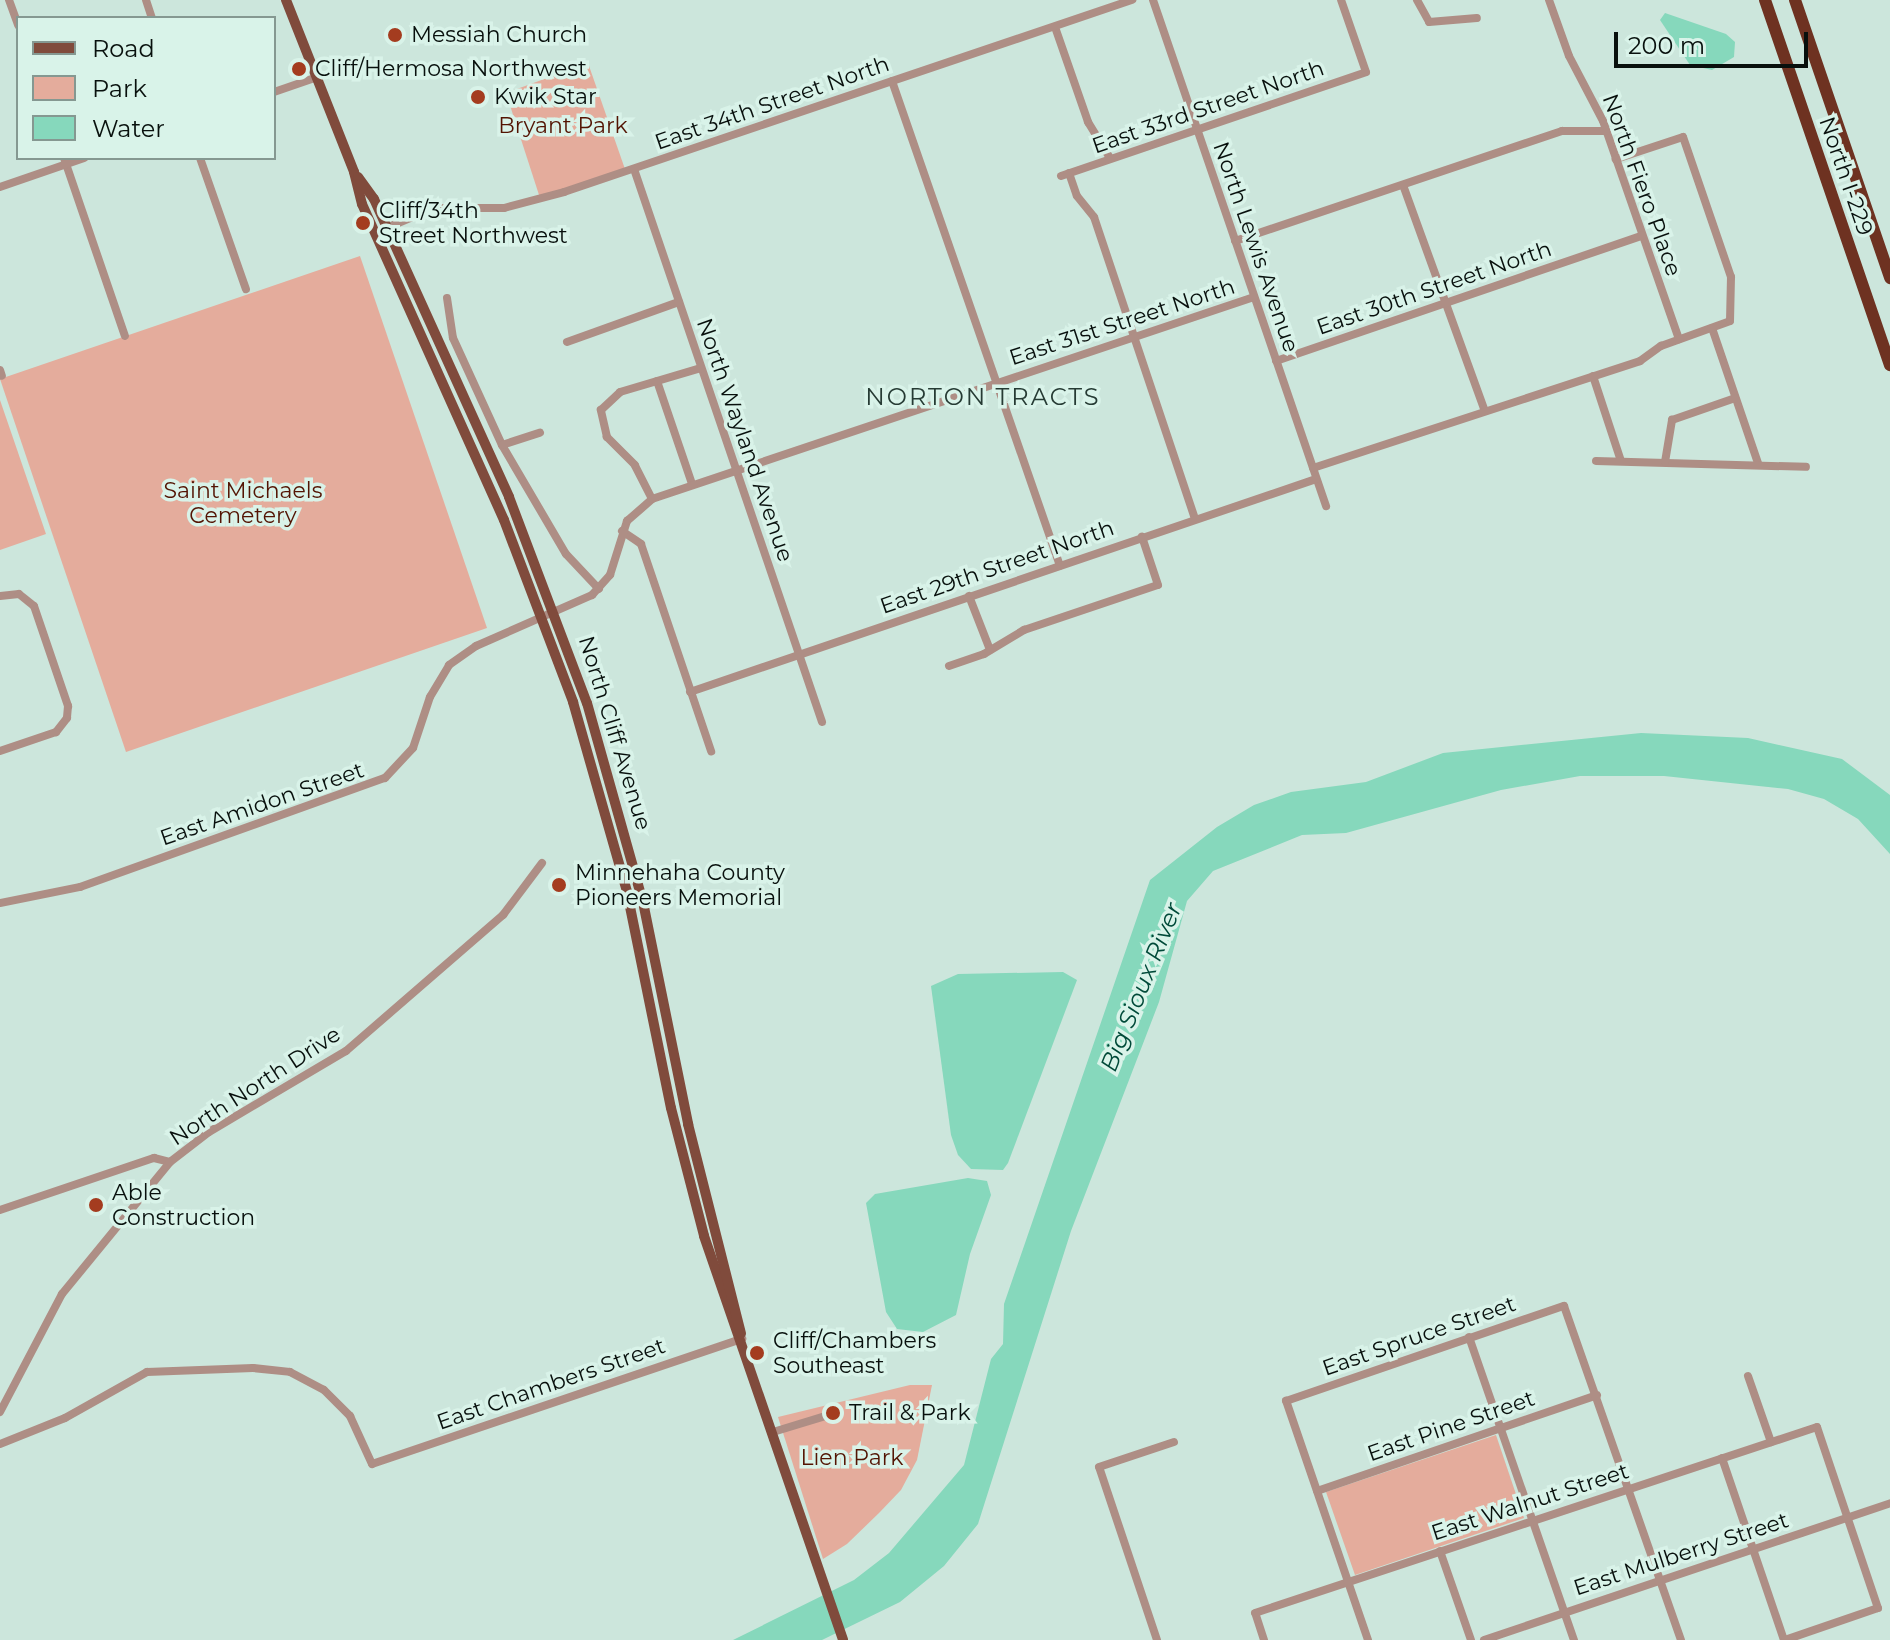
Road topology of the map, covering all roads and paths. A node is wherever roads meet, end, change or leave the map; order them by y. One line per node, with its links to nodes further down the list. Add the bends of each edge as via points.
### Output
1 (9, 0): 12 (street)
2 (286, 0): 14 (main road, North Cliff Avenue)
3 (1132, 0): 10 (street, East 34th Street North)
4 (1153, 0): 17 (street, North Lewis Avenue)
5 (1341, 0): 17 (street, East 33rd Street North, via 1366,72)
6 (1417, 0): 11 (street, via 1429,22)
7 (1549, 0): 18 (street, North Fiero Place)
8 (1765, 0): 43 (highway, North I-229)
9 (1795, 0): 31 (highway, North I-229)
10 (1117, 2): 13 (street, East 34th Street North)
11 (1477, 18)
12 (16, 19)
13 (1055, 27): 15 (street, East 34th Street North); 19 (street, via 1088,122)
14 (315, 78): 16 (street); 24 (main road, North Cliff Avenue)
15 (892, 81): 23 (street, East 34th Street North); 47 (street)
16 (276, 91)
17 (1197, 130): 19 (street, East 33rd Street North); 30 (street, North Lewis Avenue)
18 (1606, 131): 20 (street, North Fiero Place); 25 (street, East 31st Street North, via 1562,131)
19 (1110, 158): 39 (street, East 33rd Street North, via 1065,175 1094,217)
20 (1616, 159): 29 (street, North Fiero Place); 37 (street, via 1683,137 1731,277 1730,321)
21 (201, 160): 32 (street)
22 (65, 161): 26 (street); 38 (street)
23 (634, 169): 27 (street, East 34th Street North, via 504,208 434,208); 35 (street, North Wayland Avenue)
24 (354, 172): 27 (main road, North Cliff Avenue); 28 (main road, North Cliff Avenue)
25 (1403, 185): 30 (street, East 31st Street North); 36 (street)
26 (0, 187)
27 (387, 228): 28 (street, East 34th Street North); 70 (main road, North Cliff Avenue)
28 (375, 233): 71 (main road, North Cliff Avenue)
29 (1642, 236): 36 (street, East 30th Street North); 40 (street, North Fiero Place)
30 (1235, 241): 33 (street, North Lewis Avenue)
31 (1890, 278)
32 (246, 289)
33 (1254, 297): 39 (street, East 31st Street North); 42 (street, North Lewis Avenue)
34 (447, 298): 51 (street, via 453,338)
35 (679, 302): 41 (street); 44 (street, North Wayland Avenue)
36 (1445, 303): 42 (street, East 30th Street North); 49 (street)
37 (1712, 328): 40 (street); 48 (street)
38 (125, 336)
39 (1134, 337): 47 (street, East 31st Street North); 63 (street)
40 (1679, 339): 45 (street)
41 (567, 342)
42 (1276, 361): 57 (street, North Lewis Avenue)
43 (1890, 365)
44 (701, 368): 46 (street); 58 (street, North Wayland Avenue)
45 (1593, 376): 49 (street); 53 (street)
46 (657, 381): 60 (street); 61 (street, via 620,392 604,404 600,419 607,437 635,465)
47 (997, 383): 58 (street, East 31st Street North); 66 (street)
48 (1735, 398): 54 (street, via 1672,420); 55 (street)
49 (1485, 411): 57 (street)
50 (540, 433): 51 (street)
51 (502, 445): 67 (street, via 566,554)
52 (1596, 461): 53 (street)
53 (1621, 461): 54 (street)
54 (1665, 462): 55 (street)
55 (1758, 463): 56 (street)
56 (1806, 467)
57 (1313, 468): 59 (street, North Lewis Avenue)
58 (736, 470): 60 (street, East 31st Street North); 73 (street, North Wayland Avenue)
59 (1316, 479): 62 (street, North Lewis Avenue); 63 (street, East 29th Street North)
60 (692, 484): 61 (street, East 31st Street North)
61 (652, 499): 64 (street, East 31st Street North)
62 (1326, 506)
63 (1195, 518): 65 (street, East 29th Street North)
64 (622, 531): 67 (street, East 31st Street North, via 610,575); 75 (street, via 641,544)
65 (1142, 537): 66 (street, East 29th Street North); 72 (street, via 1158,585 1024,630)
66 (1060, 566): 69 (street, East 29th Street North)
67 (599, 589): 70 (street)
68 (0, 596): 77 (street, via 19,594 34,606 68,706 67,718 56,732)
69 (969, 596): 72 (street); 73 (street, East 29th Street North)
70 (555, 612): 71 (street, East Amidon Street); 84 (main road, North Cliff Avenue, via 630,848 688,1124)
71 (542, 617): 80 (street, East Amidon Street, via 476,646 449,665 435,685 409,755 377,782 80,887); 84 (main road, North Cliff Avenue, via 607,814 688,1179 727,1312)
72 (990, 650): 74 (street)
73 (798, 654): 75 (street, East 29th Street North); 76 (street, North Wayland Avenue)
74 (949, 666)
75 (690, 692): 78 (street)
76 (822, 722)
77 (0, 751)
78 (711, 751)
79 (542, 863): 81 (street, North North Drive, via 503,915 346,1051 209,1132)
80 (0, 903)
81 (170, 1162): 82 (street, via 154,1158); 87 (street, North North Drive, via 62,1294)
82 (0, 1210)
83 (1469, 1337): 86 (street, East Spruce Street, via 1564,1306); 89 (street); 96 (street, East Spruce Street, via 1286,1401)
84 (742, 1339): 90 (main road, North Cliff Avenue); 93 (street, East Chambers Street, via 372,1464 350,1416 324,1390 290,1372 253,1368 147,1372 65,1418)
85 (1748, 1376): 92 (street)
86 (1597, 1395): 89 (street, East Pine Street); 95 (street)
87 (0, 1412)
88 (839, 1412): 90 (street)
89 (1501, 1427): 96 (street, East Pine Street); 99 (street)
90 (773, 1432): 105 (main road, North Cliff Avenue)
91 (1174, 1442): 106 (street, via 1099,1467)
92 (1771, 1442): 94 (street, East Walnut Street); 98 (street, East Walnut Street, via 1817,1427)
93 (0, 1444)
94 (1722, 1458): 95 (street, East Walnut Street); 100 (street)
95 (1629, 1488): 99 (street, East Walnut Street); 102 (street)
96 (1317, 1491): 103 (street)
97 (1890, 1503): 98 (street, East Mulberry Street)
98 (1847, 1517): 100 (street, East Mulberry Street); 113 (street, via 1878,1608)
99 (1533, 1520): 101 (street, East Walnut Street); 104 (street)
100 (1753, 1549): 102 (street, East Mulberry Street); 113 (street)
101 (1440, 1551): 103 (street, East Walnut Street); 109 (street)
102 (1660, 1579): 104 (street, East Mulberry Street); 112 (street)
103 (1348, 1581): 107 (street, East Walnut Street, via 1255,1613); 108 (street)
104 (1565, 1612): 110 (street, East Mulberry Street); 111 (street)
105 (843, 1640)
106 (1157, 1640)
107 (1264, 1640)
108 (1368, 1640)
109 (1471, 1640)
110 (1484, 1640)
111 (1574, 1640)
112 (1681, 1640)
113 (1784, 1640)

